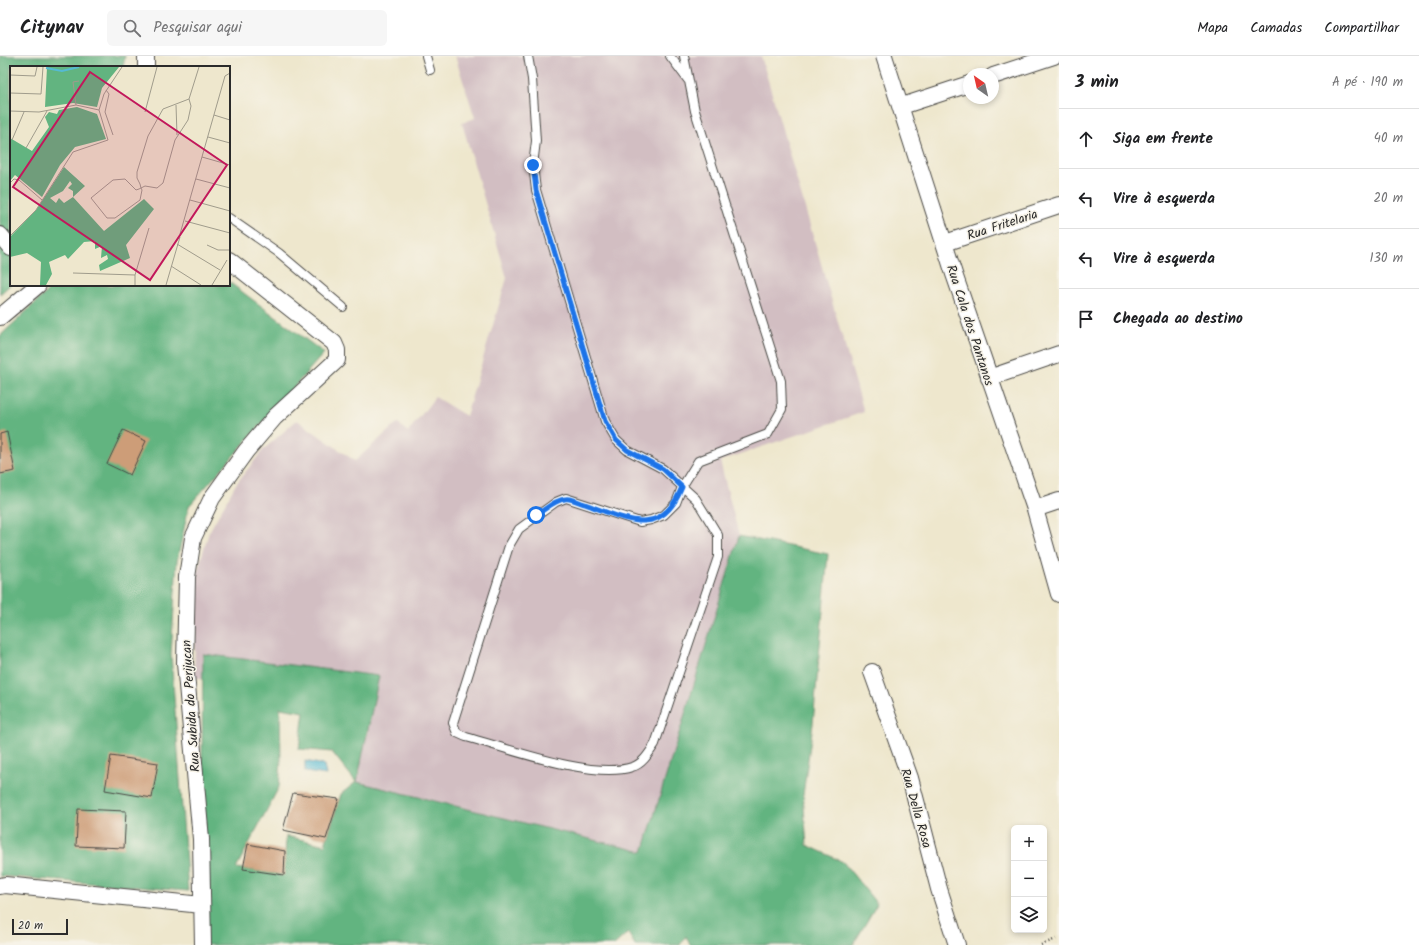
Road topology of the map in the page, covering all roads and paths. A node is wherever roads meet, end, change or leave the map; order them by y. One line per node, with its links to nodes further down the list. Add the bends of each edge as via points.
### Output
1 (426, 56): 7 (lane)
2 (528, 56): 23 (lane, via 536,141 533,165 536,190 605,421 616,440 663,469)
3 (670, 56): 9 (lane)
4 (684, 56): 9 (lane)
5 (884, 56): 11 (street, Rua Cala dos Pantanos)
6 (1054, 56): 8 (street)
7 (430, 70)
8 (999, 74)
9 (689, 82): 23 (lane, via 695,110 781,381 782,409 768,434 698,461)
10 (963, 86): 11 (street)
11 (902, 106): 15 (street, Rua Cala dos Pantanos)
12 (1059, 205): 15 (street, Rua Fritelaria)
13 (230, 219): 19 (lane, via 279,253)
14 (0, 235): 16 (street)
15 (945, 243): 22 (street, Rua Cala dos Pantanos)
16 (10, 247)
17 (230, 261): 29 (street, Rua Subida do Perijucan, via 334,343 337,360 275,417 246,451 212,498 193,538 187,577 185,663 201,839)
18 (37, 286): 20 (street)
19 (343, 307)
20 (0, 317)
21 (1059, 354): 22 (street)
22 (989, 378): 25 (street, Rua Cala dos Pantanos)
23 (682, 487): 23 (lane, via 696,499 718,535 718,556 655,744 646,758 633,767 613,771 588,770 457,733 452,723 509,546 519,528 556,502 566,498 640,522 651,520 664,515 676,503)
24 (1059, 500): 25 (street)
25 (1035, 509): 26 (street, Rua Cala dos Pantanos)
26 (1059, 594)
27 (872, 672): 32 (street, Rua Della Rosa, via 910,778 939,889)
28 (0, 886): 29 (street)
29 (202, 905): 31 (street, Rua Subida do Perijucan)
30 (1056, 939): 33 (path)
31 (203, 945)
32 (957, 945)
33 (1041, 945)

